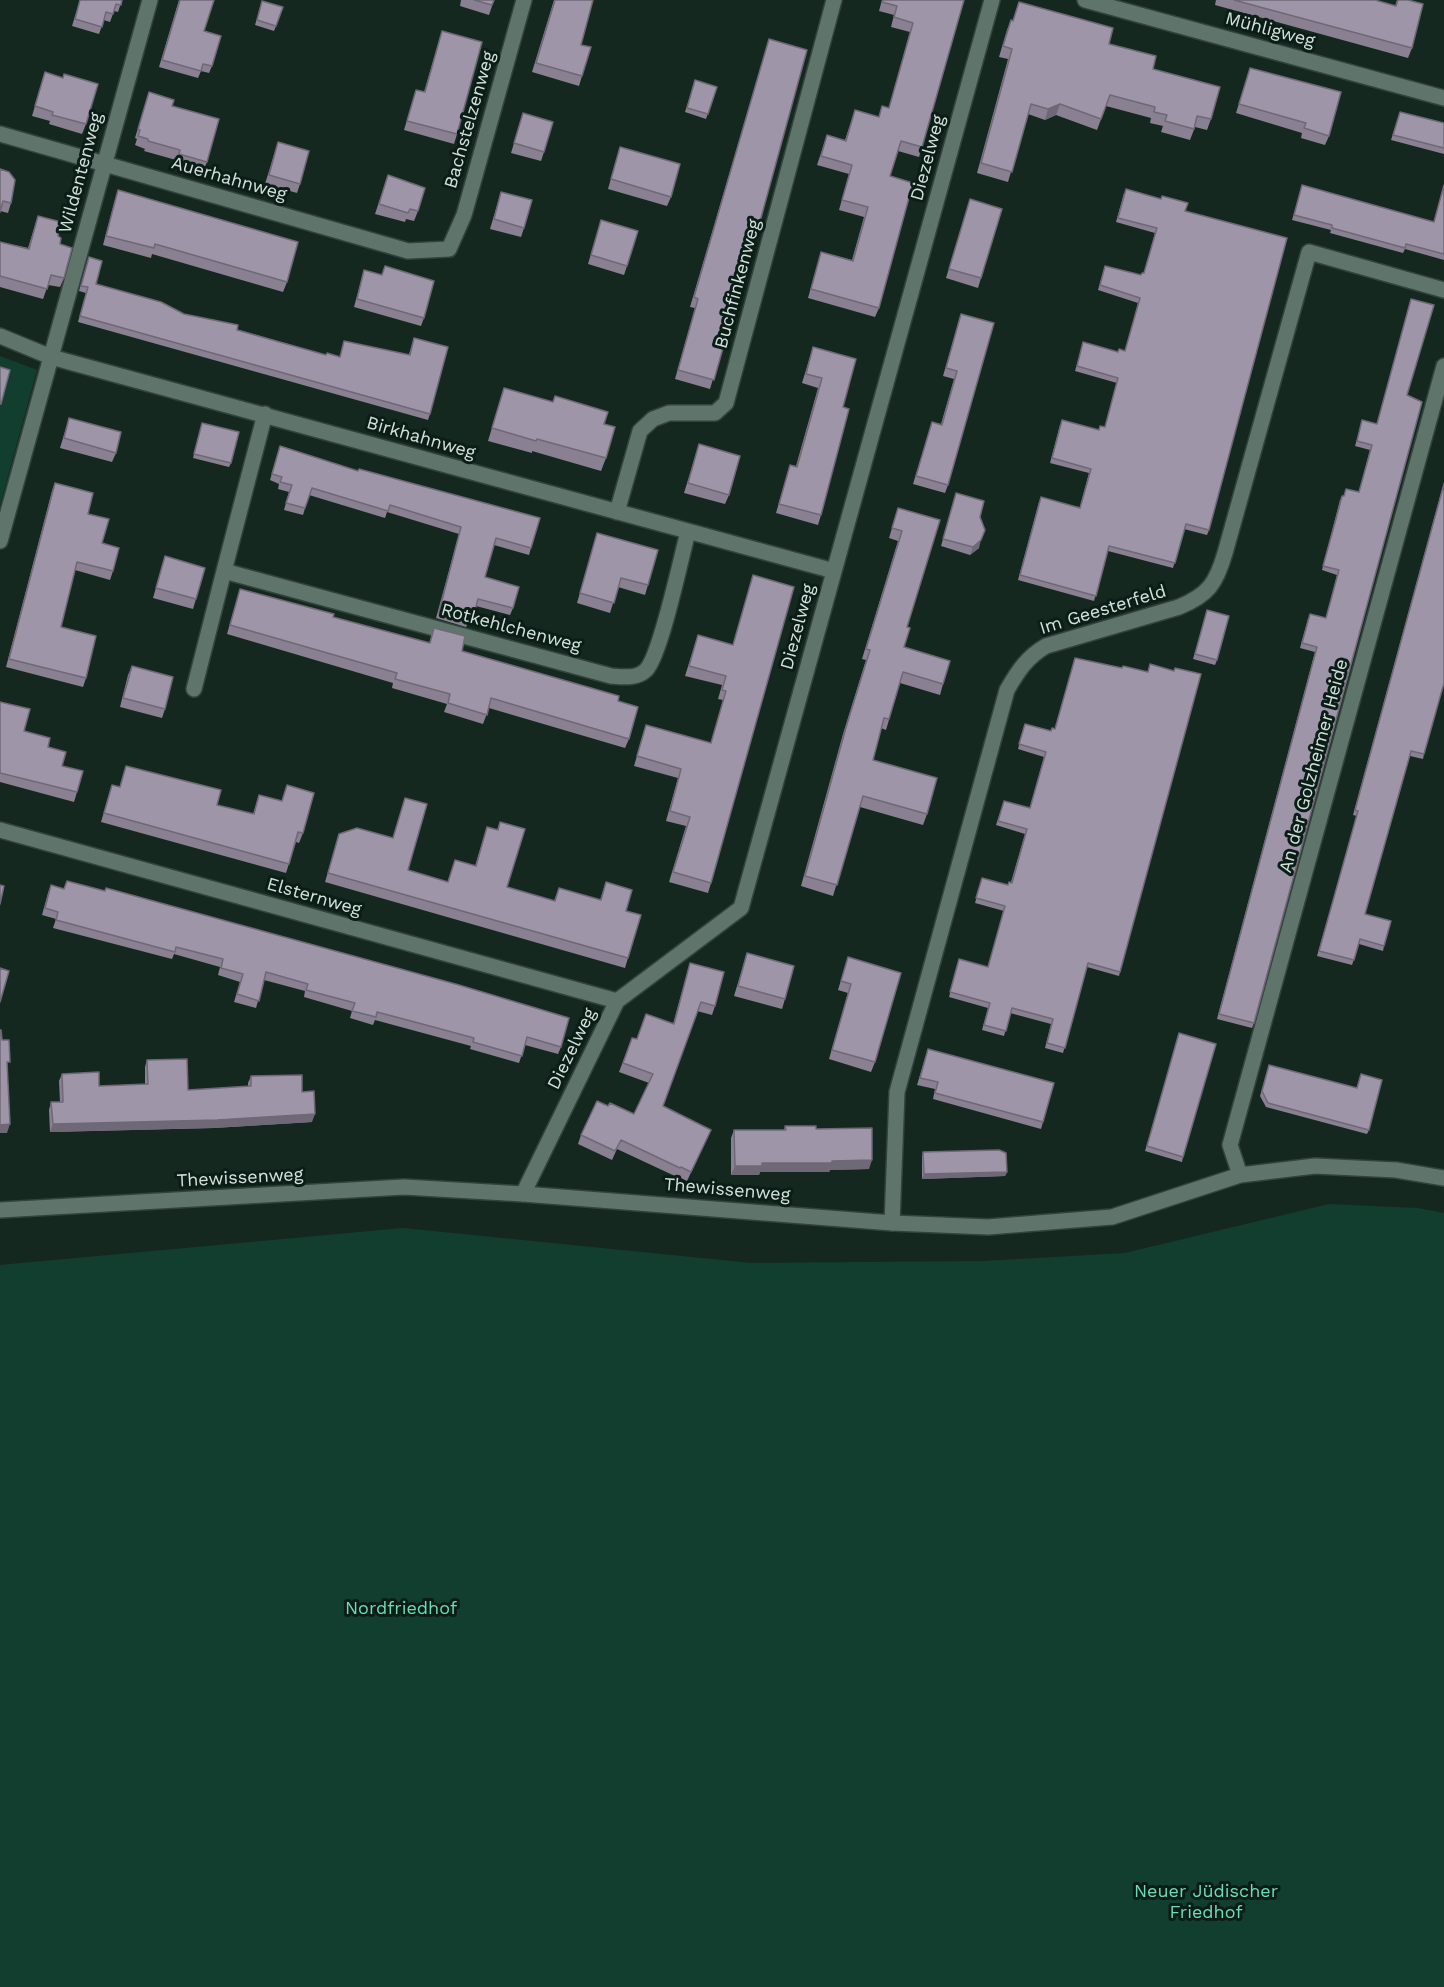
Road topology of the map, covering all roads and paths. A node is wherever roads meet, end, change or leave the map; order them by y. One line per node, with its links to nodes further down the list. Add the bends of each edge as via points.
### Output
1 (150, 0): 9 (street, Wildentenweg)
2 (524, 0): 10 (street, Bachstelzenweg, via 464,215)
3 (834, 0): 16 (street, Buchfinkenweg, via 726,404 715,413 669,413 653,418 640,431)
4 (992, 0): 20 (street, Diezelweg)
5 (1085, 0): 6 (street, Mühligweg)
6 (1111, 4): 7 (street, Mühligweg)
7 (1444, 98)
8 (0, 134): 9 (street, Auerhahnweg)
9 (103, 164): 10 (street, Auerhahnweg, via 408,251); 13 (street, Wildentenweg)
10 (449, 249)
11 (1444, 290): 28 (street, Im Geesterfeld, via 1309,252 1226,553 1214,584 1194,601 1179,607 1046,646 1031,654 1019,669 1007,690 897,1092)
12 (0, 336): 13 (street, Birkhahnweg)
13 (51, 357): 15 (street, Birkhahnweg); 18 (street, Wildentenweg)
14 (1444, 366): 24 (street, An der Golzheimer Heide, via 1230,1145)
15 (265, 414): 16 (street, Birkhahnweg); 19 (street)
16 (617, 512): 17 (street, Birkhahnweg)
17 (688, 532): 19 (street, Rotkehlchenweg, via 656,652 646,670 630,677 611,676); 20 (street, Birkhahnweg)
18 (0, 541)
19 (224, 571): 21 (street)
20 (834, 572): 23 (street, Diezelweg, via 741,908)
21 (194, 688)
22 (0, 830): 23 (street, Elsternweg)
23 (617, 1001): 26 (street, Diezelweg)
24 (1240, 1175): 25 (street, Thewissenweg, via 1315,1166 1396,1170); 28 (street, Thewissenweg, via 1112,1217 988,1227)
25 (1444, 1178)
26 (523, 1194): 27 (street, Thewissenweg, via 404,1187); 28 (street, Thewissenweg)
27 (0, 1210)
28 (892, 1223)

